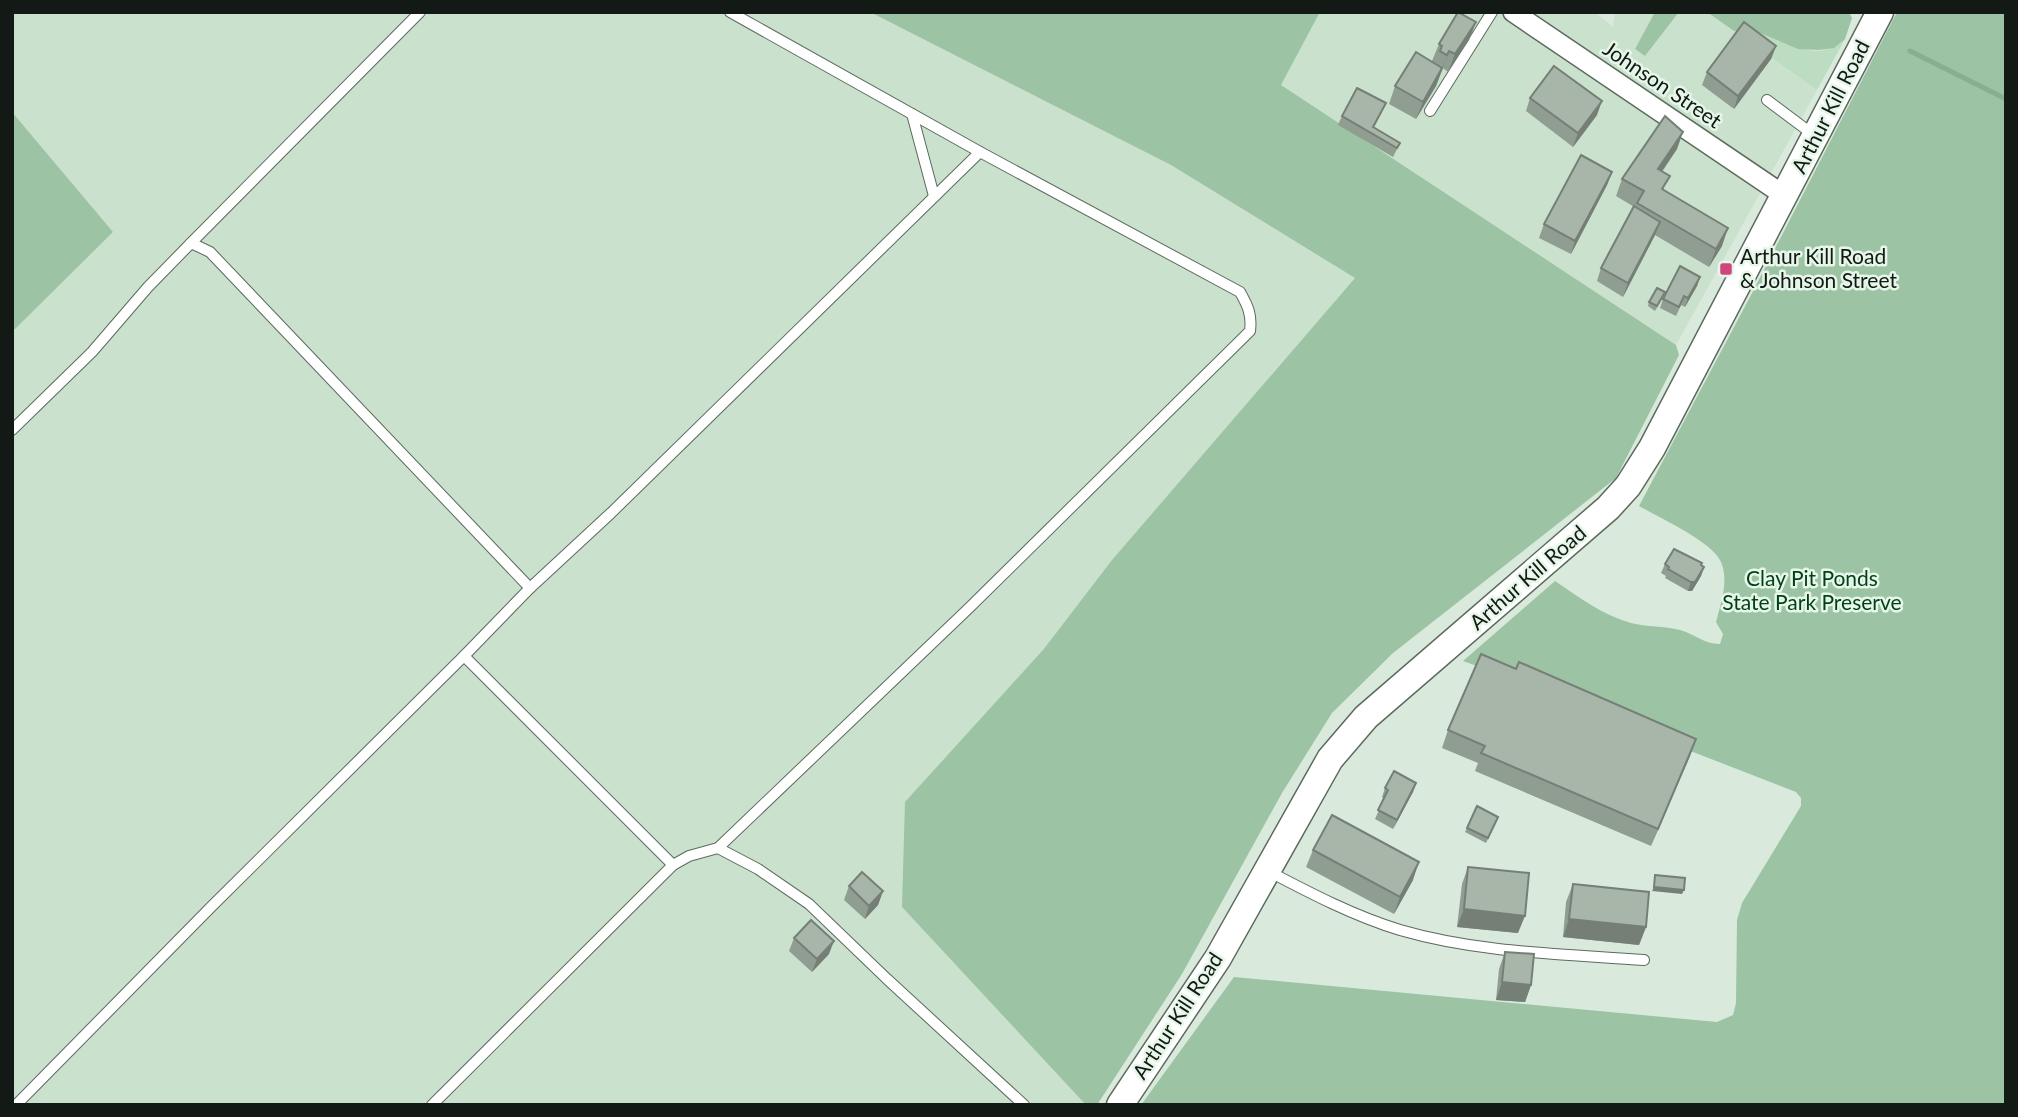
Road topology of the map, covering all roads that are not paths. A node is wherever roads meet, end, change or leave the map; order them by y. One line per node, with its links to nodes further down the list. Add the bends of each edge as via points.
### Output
1 (420, 12): 13 (lane)
2 (730, 12): 8 (lane)
3 (1492, 12): 7 (lane)
4 (1513, 12): 12 (street, Johnson Street)
5 (1881, 12): 9 (street, Arthur Kill Road)
6 (1767, 100): 9 (lane)
7 (1430, 111)
8 (912, 114): 10 (lane); 11 (lane)
9 (1815, 136): 12 (street, Arthur Kill Road)
10 (980, 152): 11 (lane); 17 (lane, via 1240,292 1252,319 1250,331)
11 (934, 196): 15 (lane)
12 (1785, 196): 19 (street, Arthur Kill Road, via 1628,486 1366,718 1330,759)
13 (191, 243): 14 (lane, via 92,352); 15 (lane, via 209,253)
14 (12, 430)
15 (530, 588): 16 (lane)
16 (464, 656): 18 (lane); 21 (lane)
17 (718, 848): 18 (lane); 23 (lane, via 810,904)
18 (673, 865): 22 (lane)
19 (1267, 871): 20 (lane, via 1351,912 1457,943); 24 (street, Arthur Kill Road, via 1218,958)
20 (1644, 960)
21 (16, 1105)
22 (432, 1105)
23 (1024, 1105)
24 (1120, 1105)

